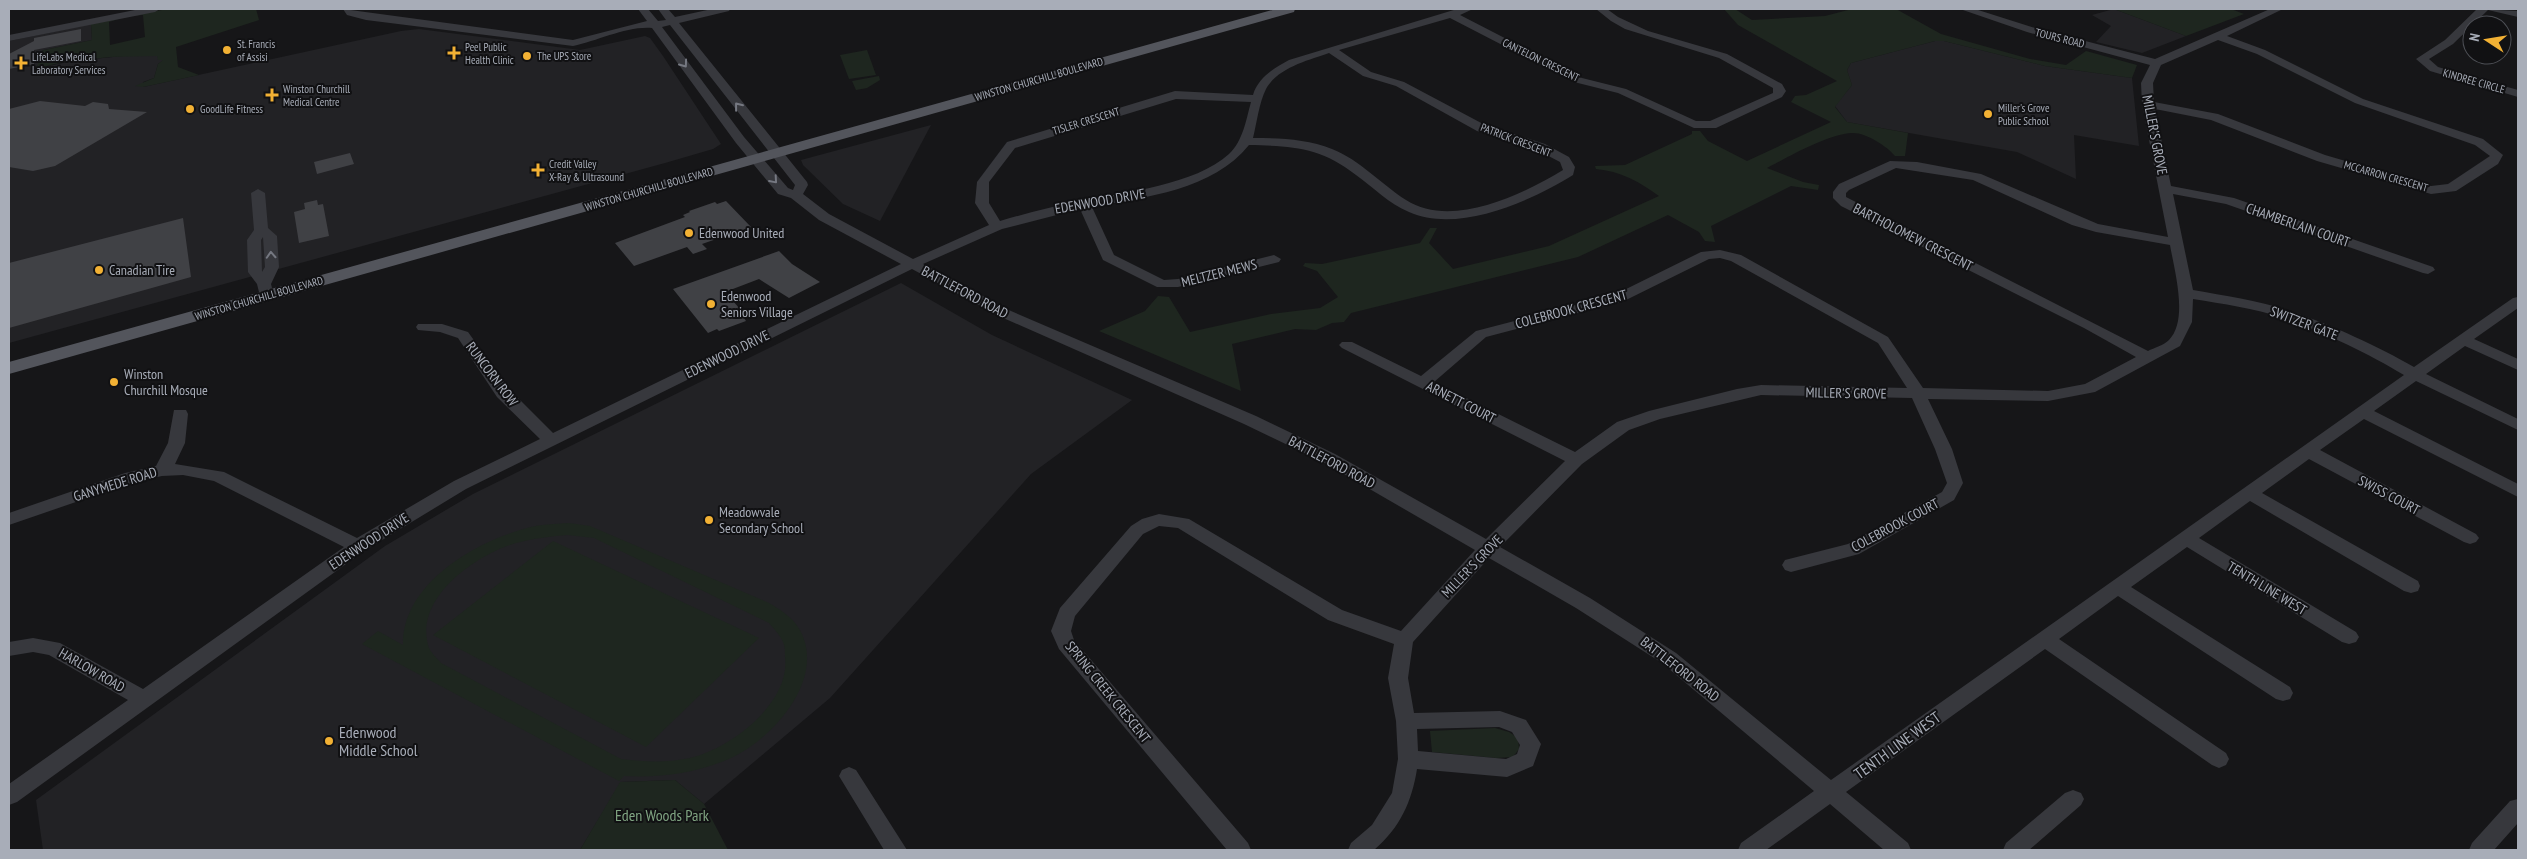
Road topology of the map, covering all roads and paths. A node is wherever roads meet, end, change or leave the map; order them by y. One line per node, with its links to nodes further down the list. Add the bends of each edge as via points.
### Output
1 (155, 9): 19 (street)
2 (348, 9): 20 (street, via 366,17 573,43)
3 (643, 9): 17 (street, BATTLEFORD ROAD)
4 (664, 9): 16 (street)
5 (725, 9): 16 (street)
6 (1258, 9): 27 (main road, WINSTON CHURCHILL BOULEVARD)
7 (1289, 9): 27 (main road, WINSTON CHURCHILL BOULEVARD)
8 (1468, 9): 14 (street)
9 (1601, 9): 14 (street, CANTELON CRESCENT, via 1616,20 1654,37 1724,56 1778,86 1780,91 1778,95 1712,125 1694,124 1622,91 1578,80)
10 (1965, 9): 22 (street, TOURS ROAD)
11 (2278, 9): 18 (street)
12 (2482, 9): 23 (street, KINDREE CIRCLE, via 2450,42 2422,59 2434,69)
13 (2492, 9): 15 (street)
14 (1451, 14): 21 (street)
15 (2518, 14)
16 (673, 21): 17 (street); 27 (street, one-way to 16)
17 (656, 25): 20 (street, via 646,31 607,40); 28 (street, BATTLEFORD ROAD, one-way to 28)
18 (2218, 36): 22 (street); 25 (street, MCCARRON CRESCENT, via 2268,55 2339,93 2479,142 2498,155 2494,161 2451,188 2431,190 2321,158 2214,117)
19 (9, 38)
20 (594, 39)
21 (1330, 50): 24 (street, via 1293,62 1276,72 1261,87); 26 (street, PATRICK CRESCENT, via 1367,74 1400,84 1481,128 1565,160 1569,172 1505,203 1446,217 1430,216 1413,209 1330,152 1296,144)
22 (2156, 63): 25 (street, MILLER'S GROVE, via 2147,83)
23 (2518, 94)
24 (1256, 99): 26 (street); 33 (street, TISLER CRESCENT, via 1175,95 1011,145 983,182 981,192 988,215)
25 (2148, 104): 29 (street, MILLER'S GROVE)
26 (1246, 141): 32 (street, EDENWOOD DRIVE, via 1228,160 1192,180 1151,192)
27 (772, 149): 28 (main road, WINSTON CHURCHILL BOULEVARD); 31 (street, via 802,185)
28 (752, 154): 31 (street, BATTLEFORD ROAD, one-way to 31, via 783,191); 38 (main road, WINSTON CHURCHILL BOULEVARD)
29 (2166, 189): 34 (street, MILLER'S GROVE); 37 (street, CHAMBERLAIN COURT, via 2229,201)
30 (258, 193): 38 (street, via 261,230 254,240 255,272)
31 (796, 195): 36 (street, BATTLEFORD ROAD, via 824,217)
32 (1084, 204): 33 (street, EDENWOOD DRIVE, via 1030,215); 35 (street, MELTZER MEWS, via 1108,257 1162,284 1178,284)
33 (997, 226): 36 (street, EDENWOOD DRIVE)
34 (2175, 242): 39 (street, MILLER'S GROVE); 45 (street, BARTHOLOMEW CRESCENT, via 2096,228 1976,177 1917,166 1894,164 1839,192 1846,203)
35 (1274, 259)
36 (912, 264): 54 (street, EDENWOOD DRIVE); 64 (street, BATTLEFORD ROAD, via 1006,314 1250,420 1329,458)
37 (2428, 270)
38 (265, 290): 44 (main road, WINSTON CHURCHILL BOULEVARD); 47 (main road, WINSTON CHURCHILL BOULEVARD)
39 (2186, 293): 45 (street, MILLER'S GROVE, via 2185,322 2176,343); 48 (street, SWITZER GATE, via 2289,315 2385,357)
40 (2515, 307): 42 (street, TENTH LINE WEST)
41 (423, 327): 54 (street, RUNCORN ROW, via 442,328 463,335 503,393)
42 (2464, 340): 46 (street); 48 (street, TENTH LINE WEST)
43 (1347, 345): 49 (street, ARNETT COURT)
44 (9, 355)
45 (2149, 358): 50 (street, MILLER'S GROVE, via 2089,388 2048,396)
46 (2518, 365)
47 (9, 368)
48 (2416, 375): 51 (street, TENTH LINE WEST); 53 (street)
49 (1423, 383): 50 (street, COLEBROOK CRESCENT, via 1481,334 1619,298 1706,255 1720,254 1736,258 1883,340); 56 (street, ARNETT COURT)
50 (1918, 395): 56 (street, MILLER'S GROVE, via 1761,390 1737,394 1623,426); 65 (street, COLEBROOK COURT, via 1951,466 1955,483 1948,496 1853,549)
51 (2363, 412): 55 (street, TENTH LINE WEST); 58 (street)
52 (180, 414): 57 (street, via 176,450)
53 (2518, 425)
54 (550, 440): 63 (street, EDENWOOD DRIVE, via 460,485)
55 (2308, 451): 59 (street, TENTH LINE WEST); 62 (street, SWISS COURT)
56 (1576, 460): 64 (street, MILLER'S GROVE)
57 (162, 470): 60 (street, GANYMEDE ROAD, via 131,477); 63 (street, GANYMEDE ROAD, via 202,471 218,476)
58 (2518, 491)
59 (2249, 493): 61 (street, TENTH LINE WEST); 66 (street)
60 (9, 519)
61 (2186, 538): 67 (street, TENTH LINE WEST); 68 (street, TENTH LINE WEST)
62 (2470, 538)
63 (358, 546): 73 (street, EDENWOOD DRIVE)
64 (1489, 549): 70 (street, MILLER'S GROVE, via 1464,571); 78 (street, BATTLEFORD ROAD, via 1643,639)
65 (1791, 565)
66 (2411, 586)
67 (2118, 587): 69 (street, TENTH LINE WEST); 72 (street)
68 (2349, 637)
69 (2045, 639): 76 (street); 78 (street, TENTH LINE WEST)
70 (1404, 640): 74 (street, via 1398,678); 83 (street, SPRING CREEK CRESCENT, via 1335,615 1184,523 1164,518 1148,522 1137,530 1068,614 1061,630 1066,644)
71 (9, 649): 73 (street, HARLOW ROAD, via 33,645 53,648)
72 (2283, 693)
73 (143, 700): 79 (street, EDENWOOD DRIVE)
74 (1406, 722): 75 (street); 75 (street, via 1500,719 1519,726 1531,744 1526,760 1507,768)
75 (1408, 759): 84 (street, via 1402,795 1380,832)
76 (2219, 759)
77 (849, 776): 82 (street)
78 (1831, 793): 85 (street, TENTH LINE WEST); 86 (street, BATTLEFORD ROAD)
79 (9, 796)
80 (2073, 799): 87 (street)
81 (2518, 808): 88 (street)
82 (896, 850)
83 (1240, 850)
84 (1359, 850)
85 (1749, 850)
86 (1900, 850)
87 (2014, 850)
88 (2480, 850)

